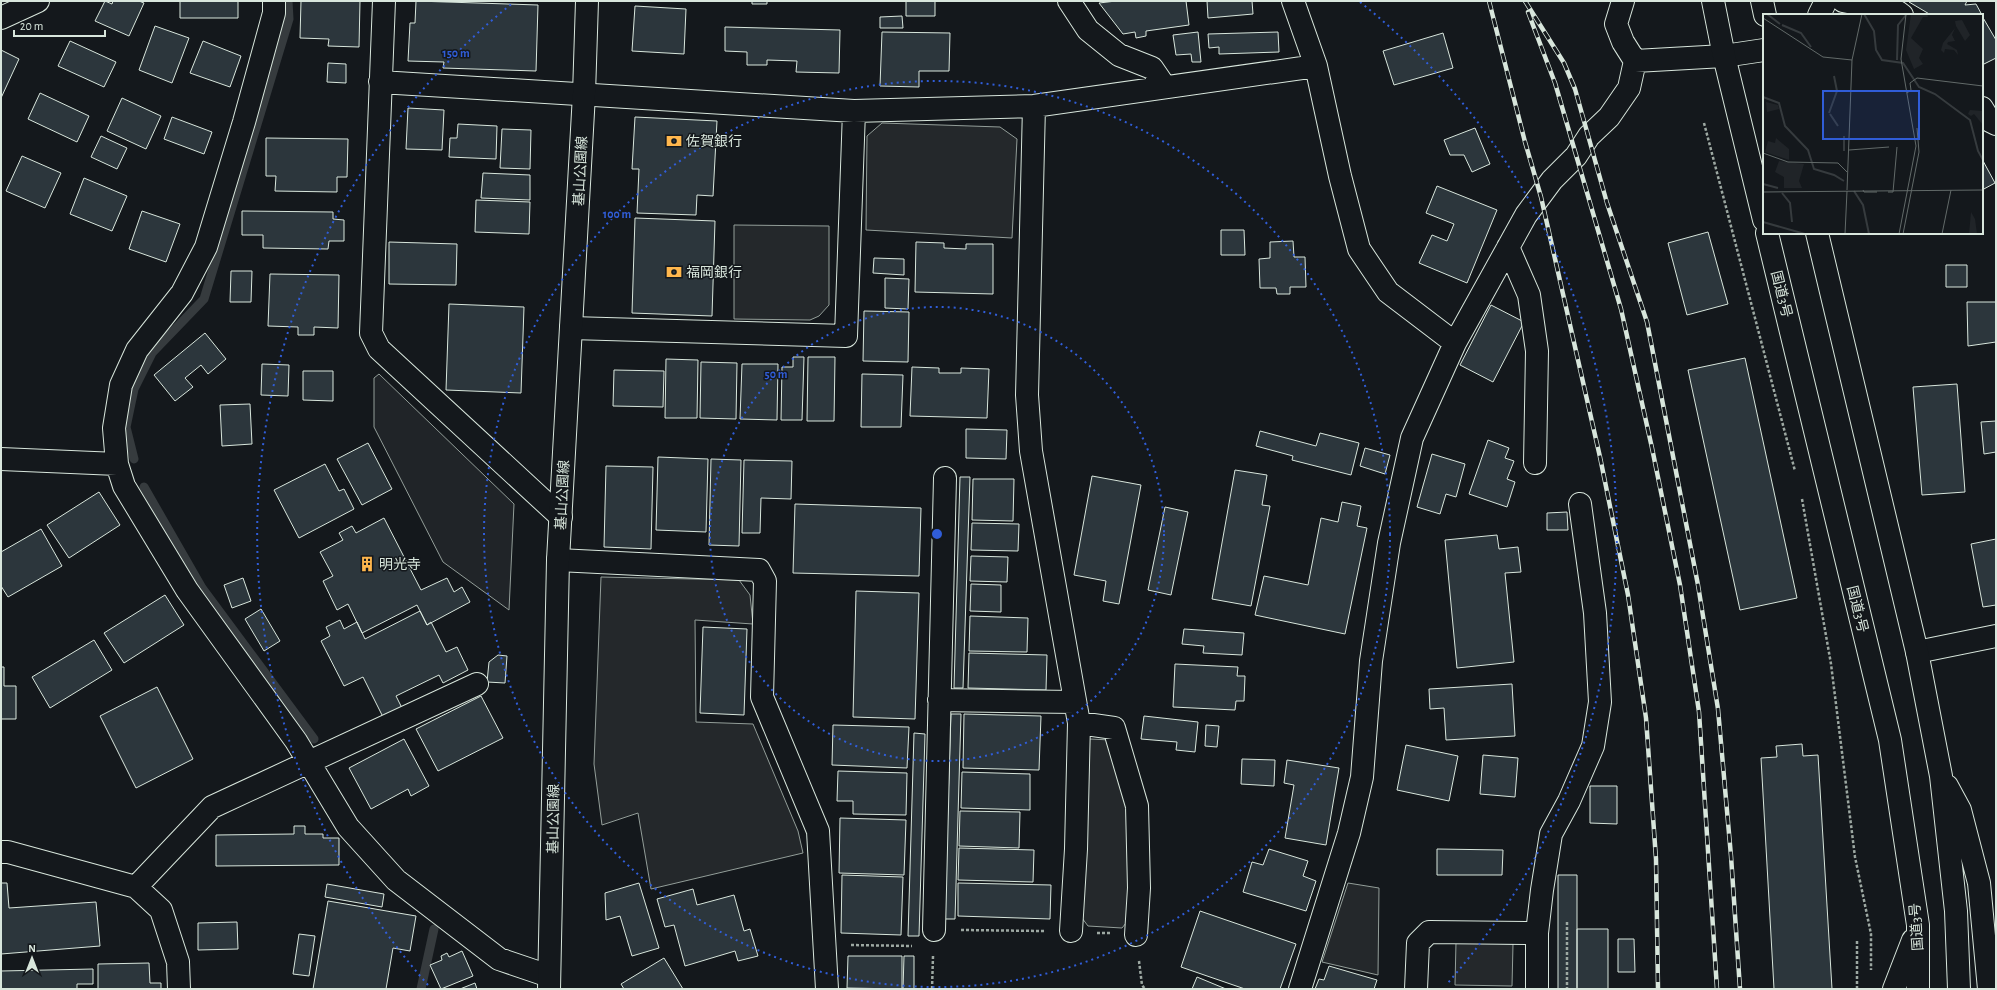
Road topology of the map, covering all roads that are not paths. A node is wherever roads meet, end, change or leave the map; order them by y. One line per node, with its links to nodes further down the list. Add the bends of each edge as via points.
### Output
1 (38, 1): 15 (main road)
2 (274, 1): 35 (main road, via 274,13 262,57 206,247 182,293 137,350 121,385 114,428)
3 (384, 1): 20 (main road)
4 (588, 1): 22 (main road, 基山公園線)
5 (1070, 1): 21 (main road, via 1088,30 1119,55 1152,68)
6 (1293, 1): 19 (main road)
7 (1623, 1): 18 (main road, via 1616,24)
8 (1713, 1): 17 (main road)
9 (1762, 1): 12 (main road)
10 (1826, 1): 13 (main road)
11 (1843, 1): 14 (main road)
12 (1765, 14)
13 (1820, 14)
14 (1901, 14)
15 (1, 18)
16 (1763, 50): 17 (main road)
17 (1724, 56): 18 (main road); 27 (main road)
18 (1635, 61): 30 (main road, via 1629,88 1609,117 1589,136 1576,156 1552,180 1526,215)
19 (1316, 66): 21 (main road); 32 (main road, via 1359,249 1388,292)
20 (380, 82): 22 (main road); 38 (main road, via 371,333 379,350)
21 (1165, 87): 23 (main road)
22 (584, 94): 25 (main road); 31 (main road, 基山公園線)
23 (1034, 106): 25 (main road); 44 (main road, via 1027,395 1031,450)
24 (1983, 110): 26 (main road, via 1990,121)
25 (854, 111): 31 (main road, via 846,336)
26 (1996, 124)
27 (1763, 216)
28 (1767, 234): 49 (main road, 国道3号, via 1890,740)
29 (1817, 234): 41 (main road)
30 (1508, 247): 32 (main road); 34 (main road, via 1529,295 1537,351)
31 (571, 328): 38 (main road, 基山公園線)
32 (1455, 343): 57 (main road, via 1412,438 1389,543 1371,661 1362,777 1349,833)
33 (1, 459): 35 (main road)
34 (1535, 463)
35 (117, 464): 45 (main road, via 124,486 187,590 296,741)
36 (945, 478): 43 (main road)
37 (1580, 504): 51 (main road, via 1595,613 1600,702 1593,746 1569,801 1551,834)
38 (561, 517): 39 (main road, 基山公園線)
39 (558, 560): 54 (main road, 基山公園線); 56 (main road, via 759,570 765,581 762,697 818,831)
40 (1996, 636): 41 (main road)
41 (1917, 652): 46 (main road)
42 (477, 684): 45 (main road)
43 (939, 700): 44 (main road); 53 (main road)
44 (1077, 713): 50 (main road, via 1076,849); 52 (main road, via 1114,728 1137,806 1139,888)
45 (308, 762): 48 (main road, via 212,807); 54 (main road, via 348,827 396,880 499,959)
46 (1941, 776): 62 (main road, via 1956,911); 63 (main road, via 1960,810 1979,883)
47 (1, 852): 48 (main road)
48 (136, 887): 55 (main road, via 161,910 178,962)
49 (1918, 925): 60 (main road); 61 (main road, 国道3号)
50 (1071, 931)
51 (1537, 933): 58 (main road, via 1429,932 1418,943); 59 (main road)
52 (1136, 935)
53 (934, 938)
54 (549, 983)
55 (179, 989)
56 (827, 989)
57 (1300, 989)
58 (1416, 989)
59 (1537, 989)
60 (1894, 989)
61 (1918, 989)
62 (1959, 989)
63 (1989, 989)

